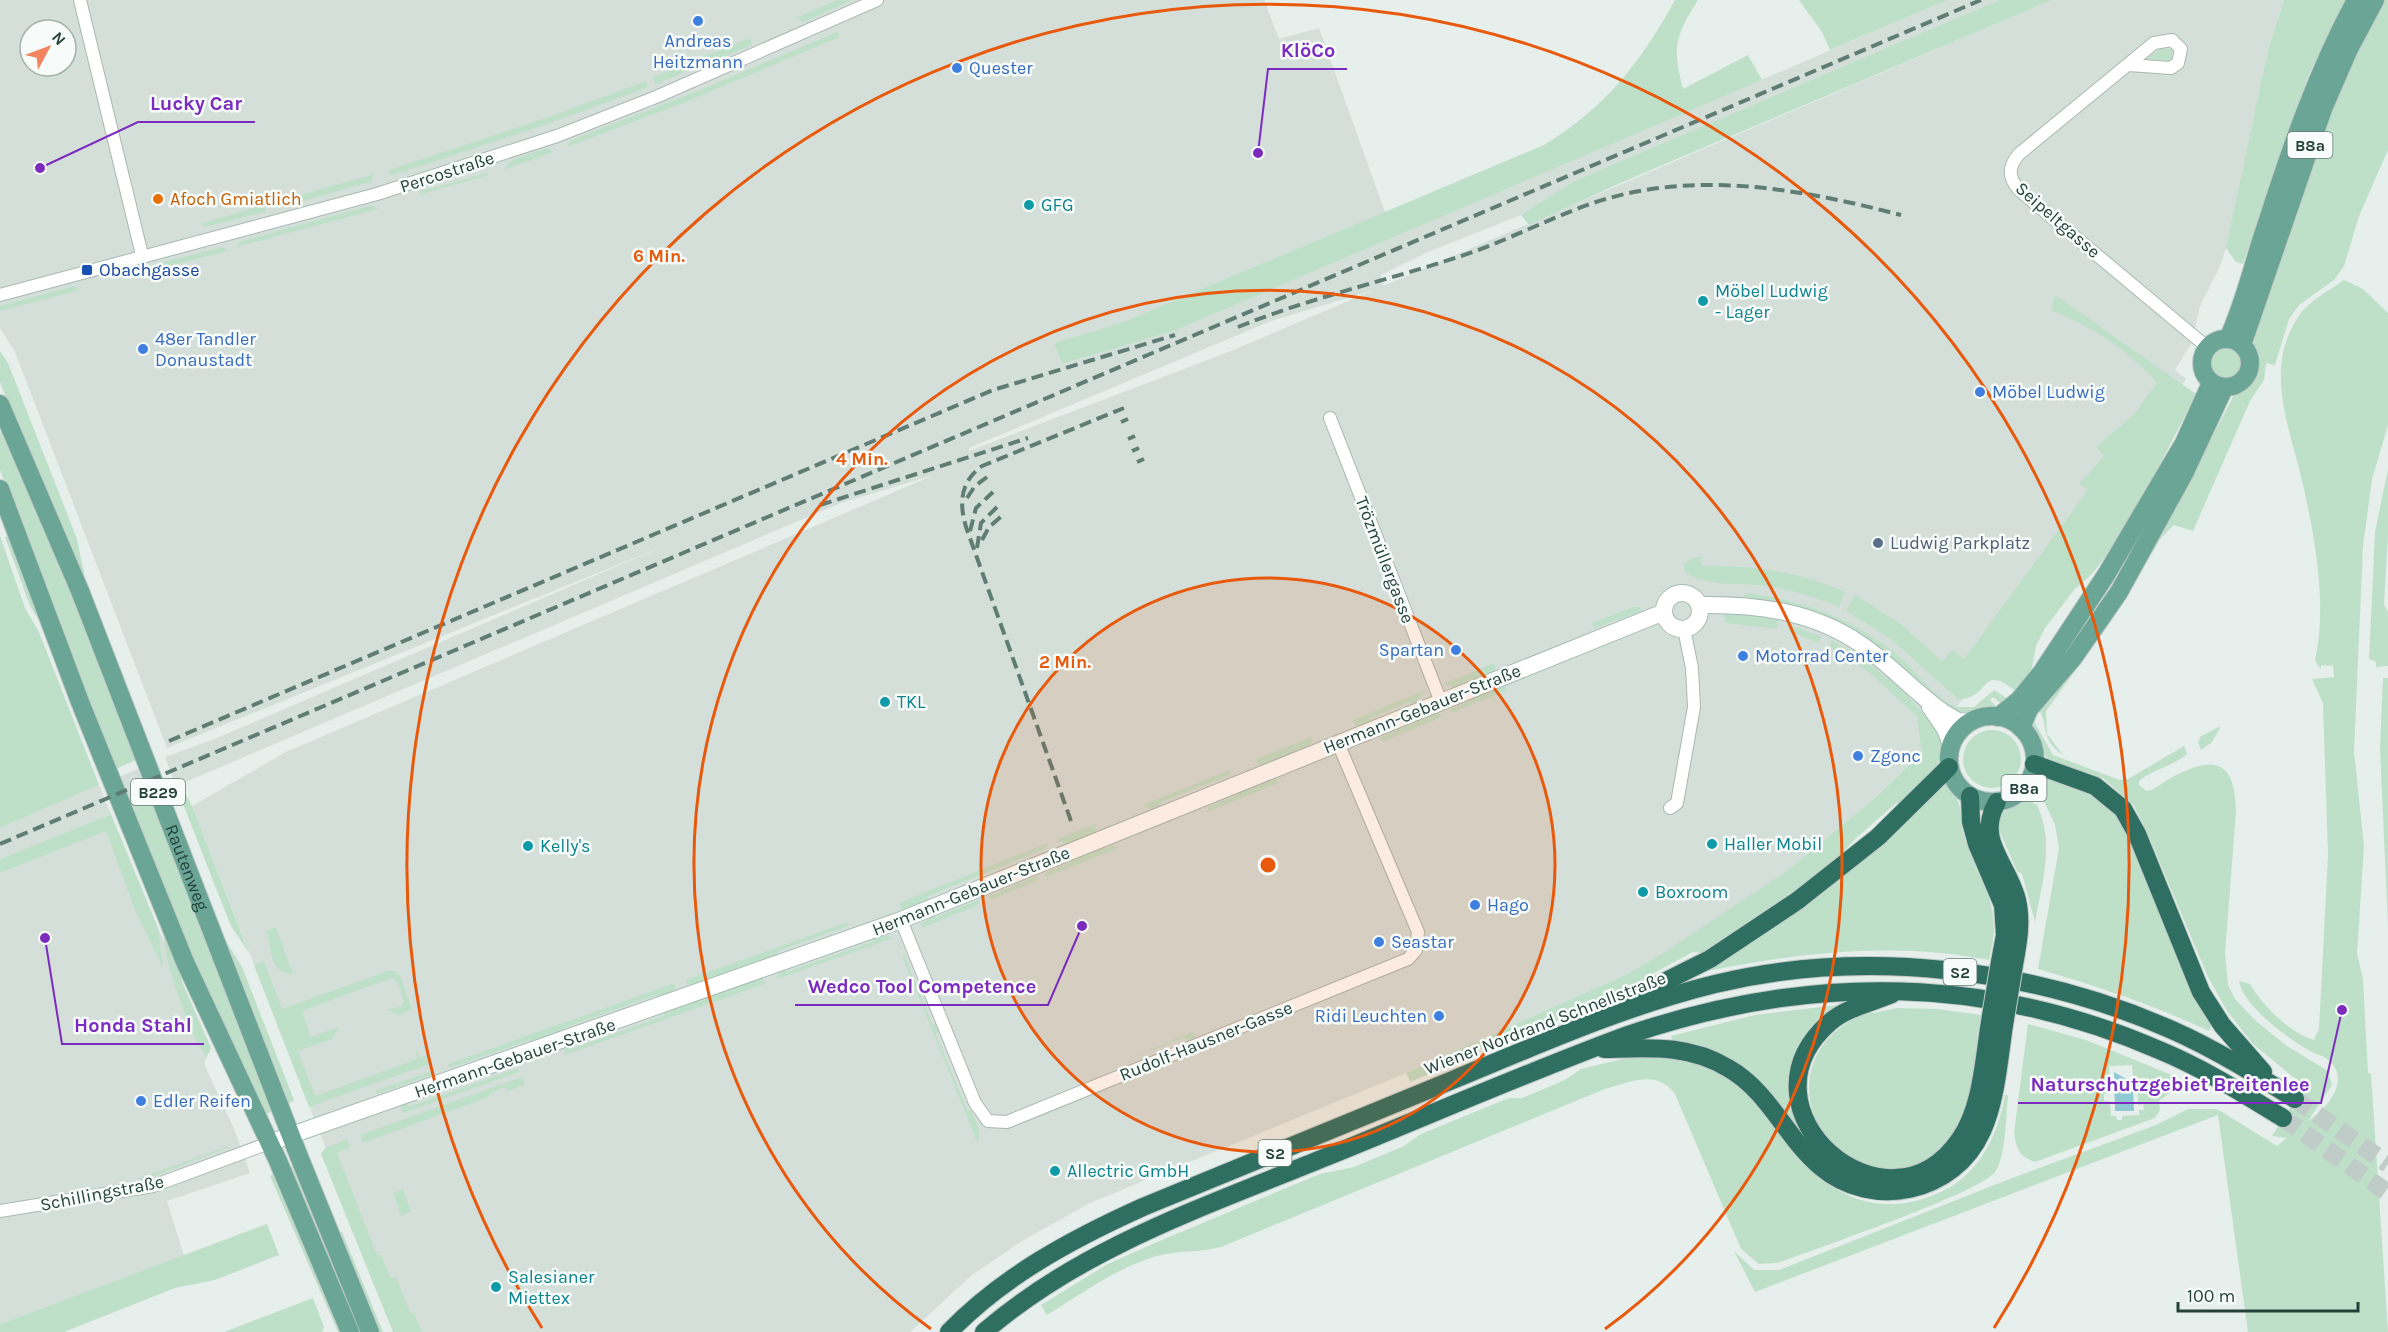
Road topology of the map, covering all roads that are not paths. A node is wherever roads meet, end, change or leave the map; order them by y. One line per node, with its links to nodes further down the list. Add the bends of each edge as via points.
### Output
1 (80, 0): 6 (street)
2 (877, 0): 6 (street, Percostraße, via 557,136 377,194)
3 (2356, 0): 8 (main road, B8a, via 2304,113 2247,291)
4 (2375, 0): 8 (main road, B8a, via 2323,109)
5 (2129, 65): 9 (street, Seipeltgasse, via 2019,154 2010,168 2010,176 2019,190)
6 (142, 255): 7 (street, Percostraße)
7 (0, 295)
8 (2235, 342): 9 (main road, via 2217,340); 10 (main road, via 2250,358 2249,373 2239,384)
9 (2207, 347): 10 (main road, via 2202,370)
10 (2218, 385): 19 (main road, via 2106,575 2042,672 2019,700); 21 (main road, via 2185,472 2119,591 2073,658 2029,709)
11 (0, 404): 38 (main road, Rautenweg / B229, via 80,591)
12 (1330, 418): 18 (street, Trözmüllergasse)
13 (0, 489): 39 (main road, Rautenweg / B229, via 185,962)
14 (1699, 605): 15 (street, Hermann-Gebauer-Straße, via 1690,595 1677,593 1667,601); 16 (street, via 1699,618); 17 (street, Hermann-Gebauer-Straße, via 1759,606 1786,611 1831,628 1861,644)
15 (1664, 612): 16 (street, via 1669,624); 18 (street, Hermann-Gebauer-Straße)
16 (1684, 629): 28 (street, via 1694,707 1677,803)
17 (1924, 699): 20 (street, Hermann-Gebauer-Straße, via 1958,721); 23 (street, Hermann-Gebauer-Straße, via 1945,729)
18 (1441, 702): 22 (street, Hermann-Gebauer-Straße)
19 (1998, 717): 20 (main road); 21 (main road)
20 (1970, 722): 23 (main road)
21 (2021, 728): 24 (main road, B8a, via 2034,751)
22 (1338, 743): 29 (street, Hermann-Gebauer-Straße); 29 (street, Rudolf-Hausner-Gasse, via 1418,932 1416,950 1408,959 1018,1118 1007,1122 988,1120 975,1103)
23 (1951, 746): 25 (main road)
24 (2034, 764): 27 (main road, B8a, via 2025,787); 35 (highway, via 2095,786 2122,809 2137,834 2204,998 2234,1040)
25 (1949, 767): 26 (main road, via 1960,789); 32 (highway, via 1878,837 1806,894 1710,959 1640,994)
26 (1970, 796): 27 (main road, B8a); 30 (highway, via 1977,844 2003,905)
27 (1997, 802): 30 (highway, via 1988,830 2018,903 2019,936)
28 (1670, 808)
29 (901, 920): 38 (street, Hermann-Gebauer-Straße)
30 (2007, 963): 33 (highway, bridge)
31 (1899, 991): 33 (highway, via 1850,1009 1830,1023 1806,1054 1799,1084 1801,1110 1817,1143 1840,1164 1871,1176 1914,1174 1956,1146 1974,1108); 34 (highway, S2, via 1807,993 1722,1007); 37 (highway, S2, via 1954,994 2087,1023 2161,1050)
32 (1623, 1012): 35 (highway, Wiener Nordrand Schnellstraße / S2, via 1718,984 1771,974 1864,967 1959,972 2048,987 2134,1015 2204,1046); 43 (highway, Wiener Nordrand Schnellstraße / S2, via 1104,1224 1016,1276)
33 (1998, 1018): 34 (highway, via 1991,1101 1983,1131 1955,1168 1914,1189 1900,1191 1864,1190 1834,1177 1809,1156 1760,1092 1712,1059 1659,1047)
34 (1590, 1050): 44 (highway, S2, via 1133,1237 1032,1293)
35 (2279, 1088): 36 (highway, Wiener Nordrand Schnellstraße / S2)
36 (2295, 1099)
37 (2283, 1118)
38 (291, 1136): 39 (street, Hermann-Gebauer-Straße); 42 (main road, Rautenweg / B229)
39 (269, 1143): 40 (street, Schillingstraße, via 153,1186); 41 (main road, Rautenweg / B229)
40 (0, 1211)
41 (350, 1332)
42 (370, 1332)
43 (949, 1332)
44 (984, 1332)

